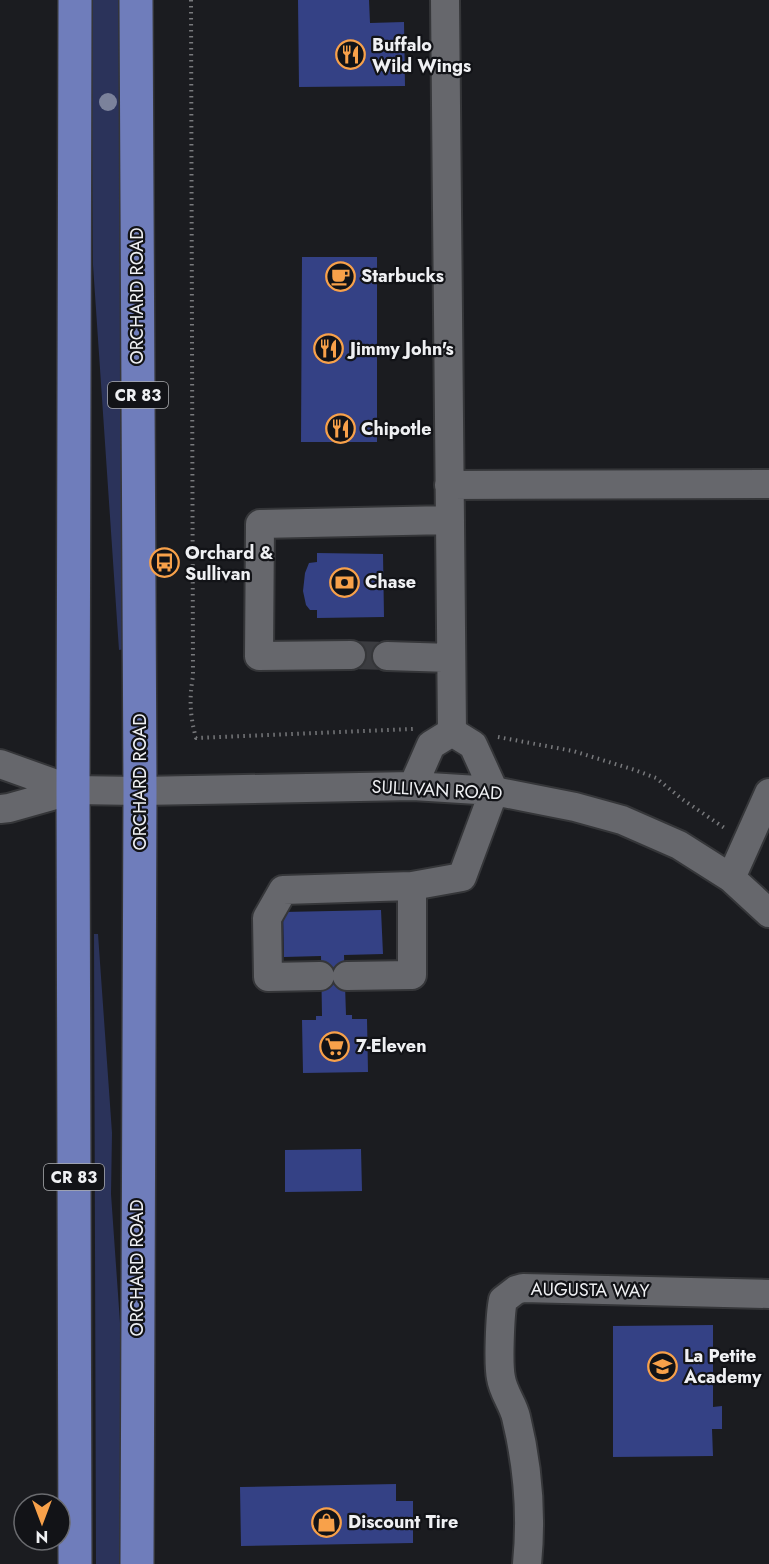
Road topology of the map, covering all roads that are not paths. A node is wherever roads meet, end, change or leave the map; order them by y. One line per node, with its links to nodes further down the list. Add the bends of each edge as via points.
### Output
1 (75, 0): 13 (main road, CR 83)
2 (136, 0): 14 (main road, ORCHARD ROAD / CR 83)
3 (445, 0): 5 (street)
4 (769, 484): 5 (street)
5 (449, 485): 6 (street)
6 (450, 520): 7 (street, via 260,524 259,656); 9 (street)
7 (351, 655)
8 (387, 656): 9 (street)
9 (451, 658): 10 (street)
10 (452, 732): 12 (street, via 431,745); 15 (street, via 472,745)
11 (0, 764): 13 (street, SULLIVAN ROAD)
12 (412, 786): 14 (street, SULLIVAN ROAD); 15 (street, SULLIVAN ROAD)
13 (73, 790): 14 (street, SULLIVAN ROAD); 17 (street, SULLIVAN ROAD); 22 (main road, CR 83)
14 (140, 791): 23 (main road, ORCHARD ROAD / CR 83)
15 (494, 791): 18 (street, SULLIVAN ROAD, via 622,820 679,845); 19 (street, via 462,877)
16 (769, 793): 18 (street)
17 (0, 809)
18 (731, 878): 20 (street, SULLIVAN ROAD)
19 (412, 886): 19 (street, via 412,975 268,977 267,918 283,890)
20 (769, 913)
21 (769, 1294): 24 (street, AUGUSTA WAY, via 523,1288 503,1300 501,1378 516,1416 527,1474 531,1515)
22 (75, 1564)
23 (137, 1564)
24 (527, 1564)

